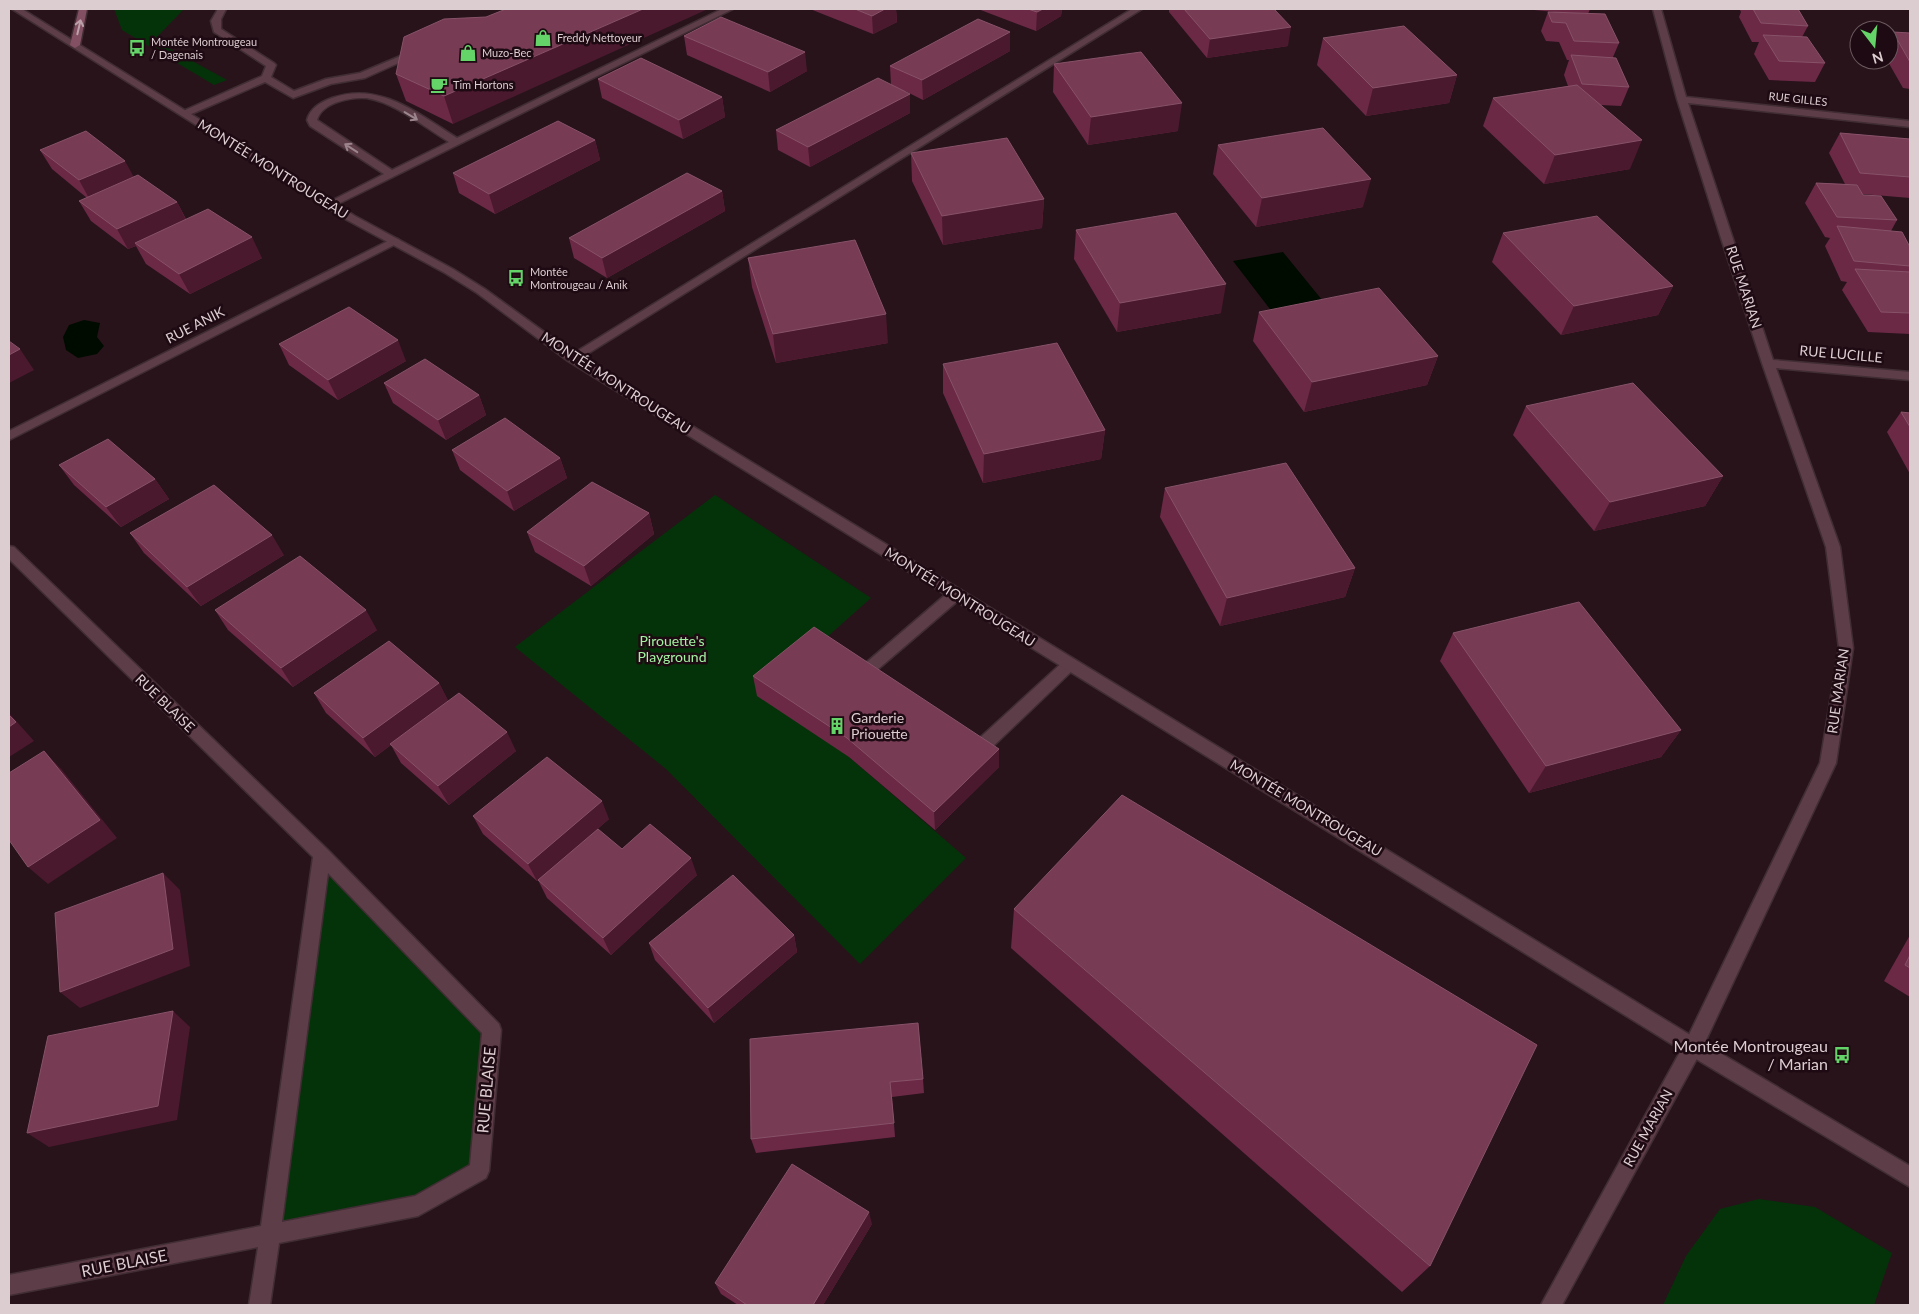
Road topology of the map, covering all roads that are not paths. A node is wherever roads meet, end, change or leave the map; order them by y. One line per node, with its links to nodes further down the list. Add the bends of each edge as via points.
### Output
1 (16, 9): 7 (street, MONTÉE MONTROUGEAU)
2 (83, 9): 7 (main road, one-way to 2)
3 (222, 9): 9 (street, via 215,19 217,30 271,65)
4 (729, 9): 13 (street)
5 (1138, 9): 17 (street)
6 (1657, 9): 10 (street, RUE MARIAN)
7 (75, 45): 11 (street, MONTÉE MONTROUGEAU)
8 (426, 48): 9 (street, via 362,76 329,81 293,95)
9 (266, 78): 11 (street)
10 (1682, 99): 12 (street, RUE GILLES); 18 (street, RUE MARIAN)
11 (186, 113): 15 (street, MONTÉE MONTROUGEAU)
12 (1910, 124)
13 (456, 142): 14 (street); 14 (street, one-way to 13, via 314,124 315,113 336,100 370,95)
14 (392, 174): 15 (street)
15 (330, 204): 16 (street, MONTÉE MONTROUGEAU)
16 (394, 241): 17 (street, MONTÉE MONTROUGEAU, via 481,291); 20 (street, RUE ANIK)
17 (572, 358): 22 (street, MONTÉE MONTROUGEAU)
18 (1768, 363): 19 (street, RUE LUCILLE); 27 (street, RUE MARIAN, via 1833,547 1846,648 1828,763)
19 (1910, 376)
20 (9, 436)
21 (9, 551): 26 (street, RUE BLAISE)
22 (956, 594): 23 (street, MONTÉE MONTROUGEAU); 24 (street)
23 (1070, 664): 25 (street); 27 (street, MONTÉE MONTROUGEAU)
24 (865, 672)
25 (979, 748)
26 (322, 856): 29 (street); 29 (street, RUE BLAISE, via 492,1030 479,1171 418,1206)
27 (1693, 1046): 28 (street, MONTÉE MONTROUGEAU); 32 (street, RUE MARIAN)
28 (1910, 1177)
29 (270, 1236): 30 (street, RUE BLAISE); 31 (street)
30 (9, 1285)
31 (260, 1305)
32 (1550, 1305)

